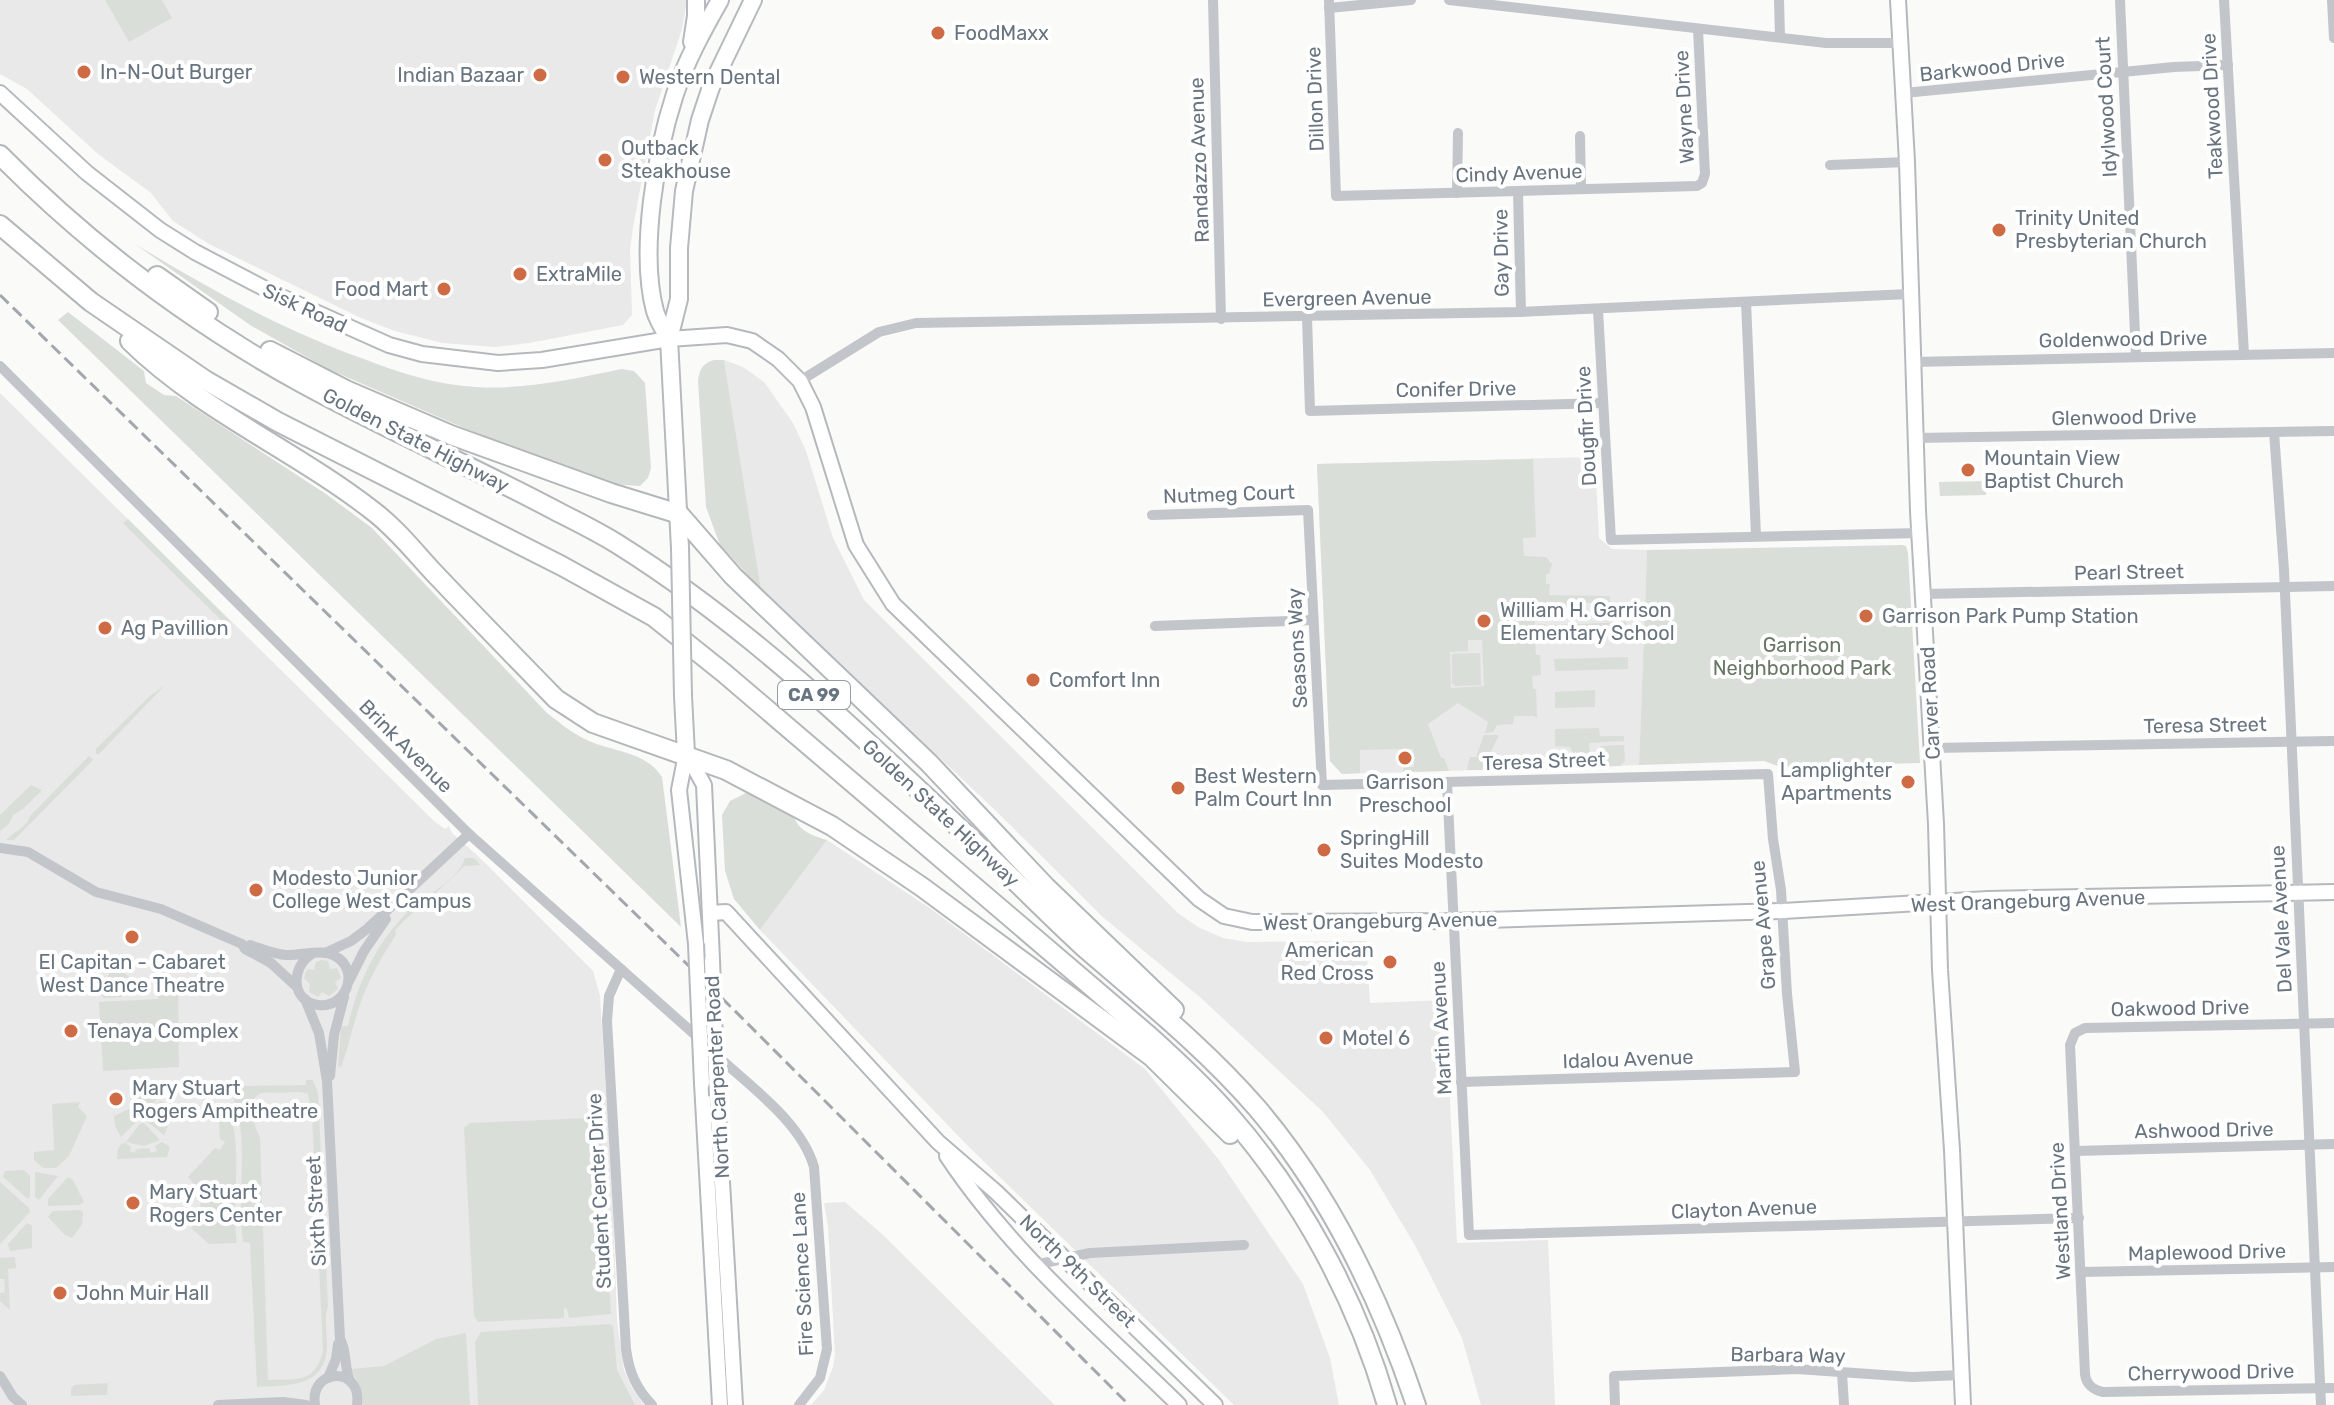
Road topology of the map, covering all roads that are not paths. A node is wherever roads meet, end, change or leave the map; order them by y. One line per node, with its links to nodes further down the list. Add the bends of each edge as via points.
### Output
1 (696, 0): 17 (main road)
2 (720, 0): 17 (main road)
3 (753, 0): 41 (main road, via 711,87 690,157 681,217 679,299)
4 (1213, 0): 40 (street, Randazzo Avenue)
5 (1411, 0): 12 (street)
6 (1449, 0): 13 (street)
7 (1779, 0): 14 (street)
8 (1898, 0): 16 (street, Carver Road)
9 (2120, 0): 19 (street, Idylwood Court)
10 (2224, 0): 18 (street, Teakwood Drive)
11 (2332, 0): 15 (street)
12 (1329, 4): 32 (street, Dillon Drive)
13 (1698, 29): 14 (street); 28 (street, Wayne Drive)
14 (1780, 37): 16 (street)
15 (2334, 38)
16 (1900, 43): 21 (street, Carver Road)
17 (686, 65): 41 (main road, via 666,129 650,233 655,313)
18 (2228, 65): 19 (street, Barkwood Drive); 43 (street, Teakwood Drive)
19 (2123, 71): 21 (street, Barkwood Drive); 44 (street, Idylwood Court)
20 (0, 93): 41 (street, Sisk Road, via 87,173 160,230 277,295 389,345 498,363)
21 (1904, 93): 25 (street, Carver Road)
22 (1458, 133): 31 (street)
23 (1580, 136): 29 (street)
24 (0, 155): 27 (highway, Golden State Highway / CA 99)
25 (1907, 162): 26 (street); 34 (street, Carver Road)
26 (1830, 165)
27 (26, 182): 53 (highway, via 248,340 346,390 451,435); 91 (highway, Golden State Highway / CA 99, via 129,270 218,333 302,383 618,544 717,612 1197,1045)
28 (1702, 183): 29 (street, Cindy Avenue)
29 (1581, 188): 30 (street, Cindy Avenue)
30 (1518, 192): 31 (street, Cindy Avenue); 38 (street, Gay Drive)
31 (1457, 193): 32 (street, Cindy Avenue)
32 (1336, 196)
33 (0, 225): 35 (highway, Golden State Highway / CA 99)
34 (1909, 294): 36 (street, Evergreen Avenue); 45 (street, Carver Road)
35 (91, 302): 65 (highway, via 188,390 376,513 556,699 593,723); 98 (highway, Golden State Highway / CA 99, via 278,422 654,617 1158,1044 1231,1117)
36 (1746, 302): 37 (street, Evergreen Avenue); 56 (street)
37 (1598, 310): 38 (street, Evergreen Avenue); 48 (street, Dougfir Drive)
38 (1521, 312): 39 (street, Evergreen Avenue)
39 (1307, 317): 40 (street, Evergreen Avenue); 48 (street, Conifer Drive, via 1310,411)
40 (1221, 319): 47 (street, Evergreen Avenue, via 916,323 879,332)
41 (669, 339): 47 (street, West Orangeburg Avenue, via 727,335 752,341); 53 (main road, North Carpenter Road)
42 (2334, 353): 43 (street, Goldenwood Drive)
43 (2244, 354): 44 (street, Goldenwood Drive)
44 (2136, 356): 45 (street, Goldenwood Drive)
45 (1912, 362): 51 (street, Carver Road)
46 (0, 366): 69 (street, Brink Avenue)
47 (800, 381): 77 (street, West Orangeburg Avenue, via 856,545 893,604 1199,899 1224,916 1252,922)
48 (1603, 403): 56 (street, Dougfir Drive, via 1611,540)
49 (2334, 431): 50 (street, Glenwood Drive)
50 (2274, 432): 51 (street, Glenwood Drive); 58 (street, Del Vale Avenue)
51 (1916, 438): 55 (street, Carver Road)
52 (1308, 510): 54 (street, Nutmeg Court); 60 (street, Seasons Way)
53 (679, 514): 65 (main road, North Carpenter Road, bridge); 91 (highway, via 733,576 1153,988)
54 (1152, 515)
55 (1920, 533): 56 (street); 59 (street, Carver Road)
56 (1756, 536)
57 (2334, 586): 58 (street, Pearl Street)
58 (2285, 587): 59 (street, Pearl Street); 63 (street, Del Vale Avenue)
59 (1924, 594): 64 (street, Carver Road)
60 (1313, 620): 61 (street); 68 (street, Seasons Way)
61 (1155, 626)
62 (2334, 741): 63 (street, Teresa Street)
63 (2291, 742): 64 (street, Teresa Street); 72 (street, Del Vale Avenue)
64 (1932, 748): 74 (street, Carver Road)
65 (686, 754): 76 (street, North Carpenter Road, via 704,785); 98 (highway, via 810,813 922,887 1152,1057); 124 (street, North Carpenter Road, bridge, via 679,790 696,944)
66 (1768, 774): 67 (street, Teresa Street); 75 (street, Grape Avenue)
67 (1447, 783): 68 (street, Teresa Street); 77 (street, Martin Avenue)
68 (1322, 785)
69 (469, 834): 73 (street); 81 (street, Brink Avenue)
70 (0, 848): 78 (street, via 28,852 96,892 161,909)
71 (2334, 892): 72 (street, West Orangeburg Avenue)
72 (2297, 893): 74 (street, West Orangeburg Avenue); 86 (street, Del Vale Avenue)
73 (402, 899): 79 (street, via 351,941); 82 (street, via 364,951)
74 (1938, 903): 75 (street, West Orangeburg Avenue); 100 (street, Carver Road)
75 (1783, 911): 77 (street, West Orangeburg Avenue); 88 (street, Grape Avenue)
76 (711, 913): 93 (street, North 9th Street, via 726,912); 125 (street, North Carpenter Road, bridge)
77 (1453, 921): 90 (street, Martin Avenue)
78 (242, 944): 80 (street, via 279,954); 83 (street)
79 (325, 953): 80 (street); 82 (street, via 341,960)
80 (312, 954): 83 (street, via 298,968)
81 (621, 969): 92 (street, Brink Avenue); 123 (street, Student Center Drive, via 609,996 607,1021 626,1349 636,1386)
82 (348, 986): 84 (street, via 328,1005); 89 (street, Sixth Street)
83 (297, 987): 84 (street)
84 (305, 999): 89 (street, Sixth Street, via 319,1033)
85 (2334, 1023): 86 (street, Oakwood Drive)
86 (2304, 1024): 87 (street, Oakwood Drive, via 2085,1028); 95 (street, Del Vale Avenue)
87 (2075, 1033): 96 (street, Westland Drive, via 2070,1045)
88 (1795, 1072): 90 (street, Idalou Avenue)
89 (327, 1081): 107 (street, Sixth Street)
90 (1461, 1082): 97 (street, Martin Avenue)
91 (1258, 1110): 130 (highway, Golden State Highway / CA 99, via 1353,1250)
92 (800, 1136): 126 (street, Fire Science Lane, via 817,1183 827,1341 820,1378)
93 (938, 1142): 102 (street, North 9th Street); 103 (street, North 9th Street, via 974,1197)
94 (2334, 1144): 95 (street, Ashwood Drive)
95 (2310, 1145): 96 (street, Ashwood Drive); 105 (street, Del Vale Avenue)
96 (2075, 1151): 99 (street, Westland Drive)
97 (1466, 1176): 100 (street, Clayton Avenue, via 1469,1235)
98 (1278, 1178): 129 (highway, Golden State Highway / CA 99, via 1340,1284)
99 (2079, 1218): 100 (street, Clayton Avenue); 106 (street, Westland Drive)
100 (1955, 1221): 109 (street, Carver Road)
101 (1244, 1245): 102 (street)
102 (1066, 1258): 103 (street); 128 (street, North 9th Street)
103 (1035, 1265): 127 (street, North 9th Street)
104 (2334, 1267): 105 (street, Maplewood Drive)
105 (2316, 1268): 106 (street, Maplewood Drive); 114 (street, Del Vale Avenue)
106 (2081, 1272): 113 (street, Westland Drive, via 2085,1374)
107 (340, 1339): 111 (street, Sixth Street); 112 (street, Sixth Street)
108 (1842, 1373): 109 (street, Barbara Way); 131 (street, Barbara Way, via 1797,1369 1614,1376); 132 (street)
109 (1962, 1375): 133 (street, Carver Road)
110 (0, 1376): 118 (street)
111 (328, 1378): 112 (street); 116 (street)
112 (350, 1381): 122 (street, Sixth Street, via 357,1390)
113 (2091, 1386): 114 (street, Cherrywood Drive, via 2103,1392)
114 (2321, 1388): 115 (street, Cherrywood Drive); 134 (street, Del Vale Avenue)
115 (2334, 1388)
116 (316, 1389): 117 (street); 121 (street)
117 (283, 1402): 119 (street); 120 (street)
118 (22, 1405)
119 (218, 1405)
120 (306, 1405)
121 (315, 1405)
122 (357, 1405)
123 (652, 1405)
124 (720, 1405)
125 (735, 1405)
126 (799, 1405)
127 (1179, 1405)
128 (1215, 1405)
129 (1387, 1405)
130 (1416, 1405)
131 (1615, 1405)
132 (1844, 1405)
133 (1963, 1405)
134 (2321, 1405)

